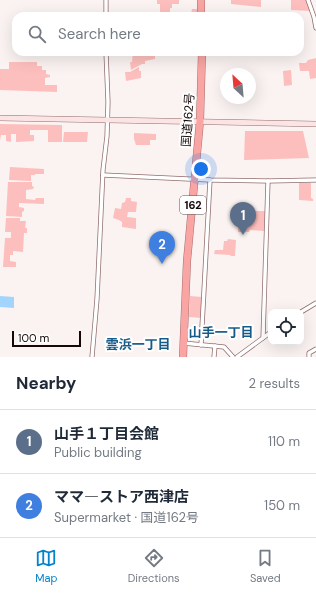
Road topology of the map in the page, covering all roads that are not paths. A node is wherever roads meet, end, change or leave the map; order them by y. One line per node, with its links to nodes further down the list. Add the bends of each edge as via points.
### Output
1 (106, 0): 4 (street)
2 (201, 0): 5 (highway)
3 (308, 0): 6 (street)
4 (106, 12)
5 (201, 12)
6 (316, 28)
7 (106, 56): 10 (street)
8 (202, 56): 11 (highway, 国道162号 / 162)
9 (0, 118): 10 (street)
10 (108, 120): 11 (street); 13 (street)
11 (200, 121): 12 (street); 14 (highway, 国道162号 / 162)
12 (316, 124)
13 (103, 175): 14 (street); 26 (street)
14 (195, 179): 15 (street); 22 (highway, 国道162号 / 162, via 187,261)
15 (210, 180): 17 (street); 23 (street)
16 (316, 180): 17 (street)
17 (268, 181): 21 (street)
18 (316, 303): 19 (street)
19 (304, 310)
20 (268, 334): 21 (street)
21 (263, 338): 30 (street)
22 (184, 343): 23 (street); 27 (highway, 国道162号 / 162)
23 (201, 345): 24 (street)
24 (215, 346): 28 (street); 29 (street, via 224,347)
25 (316, 349): 31 (street, via 309,353)
26 (92, 357)
27 (183, 357)
28 (214, 357)
29 (233, 357)
30 (236, 357)
31 (309, 357)

